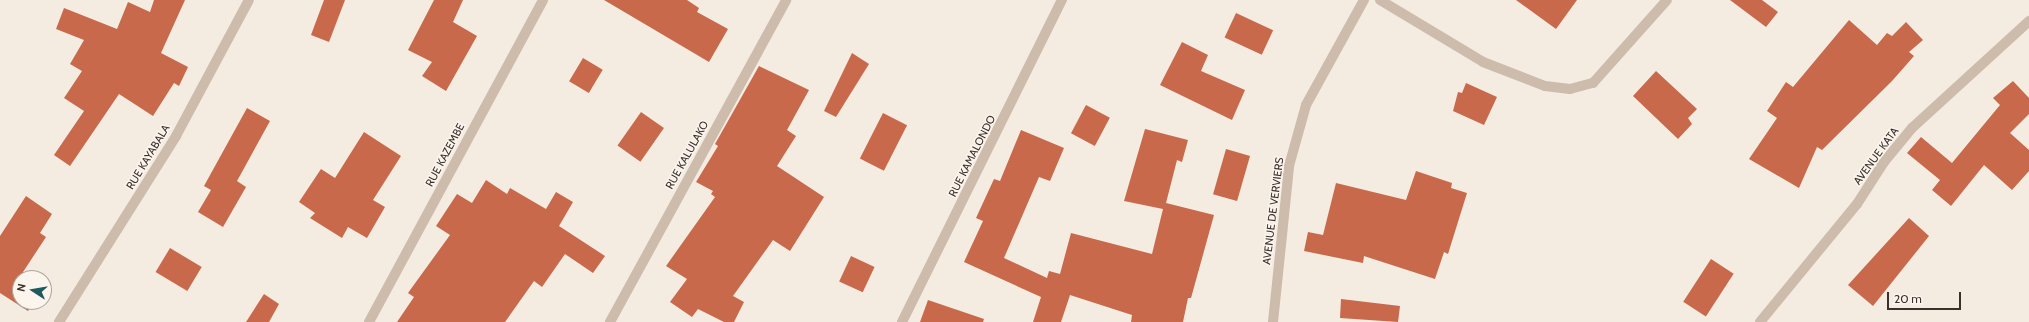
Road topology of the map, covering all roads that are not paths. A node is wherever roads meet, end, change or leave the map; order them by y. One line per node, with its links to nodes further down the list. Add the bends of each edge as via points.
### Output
1 (249, 0): 9 (street, RUE KAYABALA, via 176,136)
2 (543, 0): 10 (street, RUE KAZEMBE)
3 (786, 0): 11 (street, RUE KALULAKO)
4 (1062, 0): 12 (street, RUE KAMALONDO)
5 (1364, 0): 13 (street, AVENUE DE VERVIERS, via 1306,105 1289,166)
6 (1380, 0): 7 (street, via 1483,62 1545,86 1570,89 1593,83)
7 (1667, 0)
8 (2029, 21): 14 (street, AVENUE KATA, via 1912,128 1884,162 1853,209)
9 (59, 322)
10 (369, 322)
11 (610, 322)
12 (902, 322)
13 (1272, 322)
14 (1760, 322)

